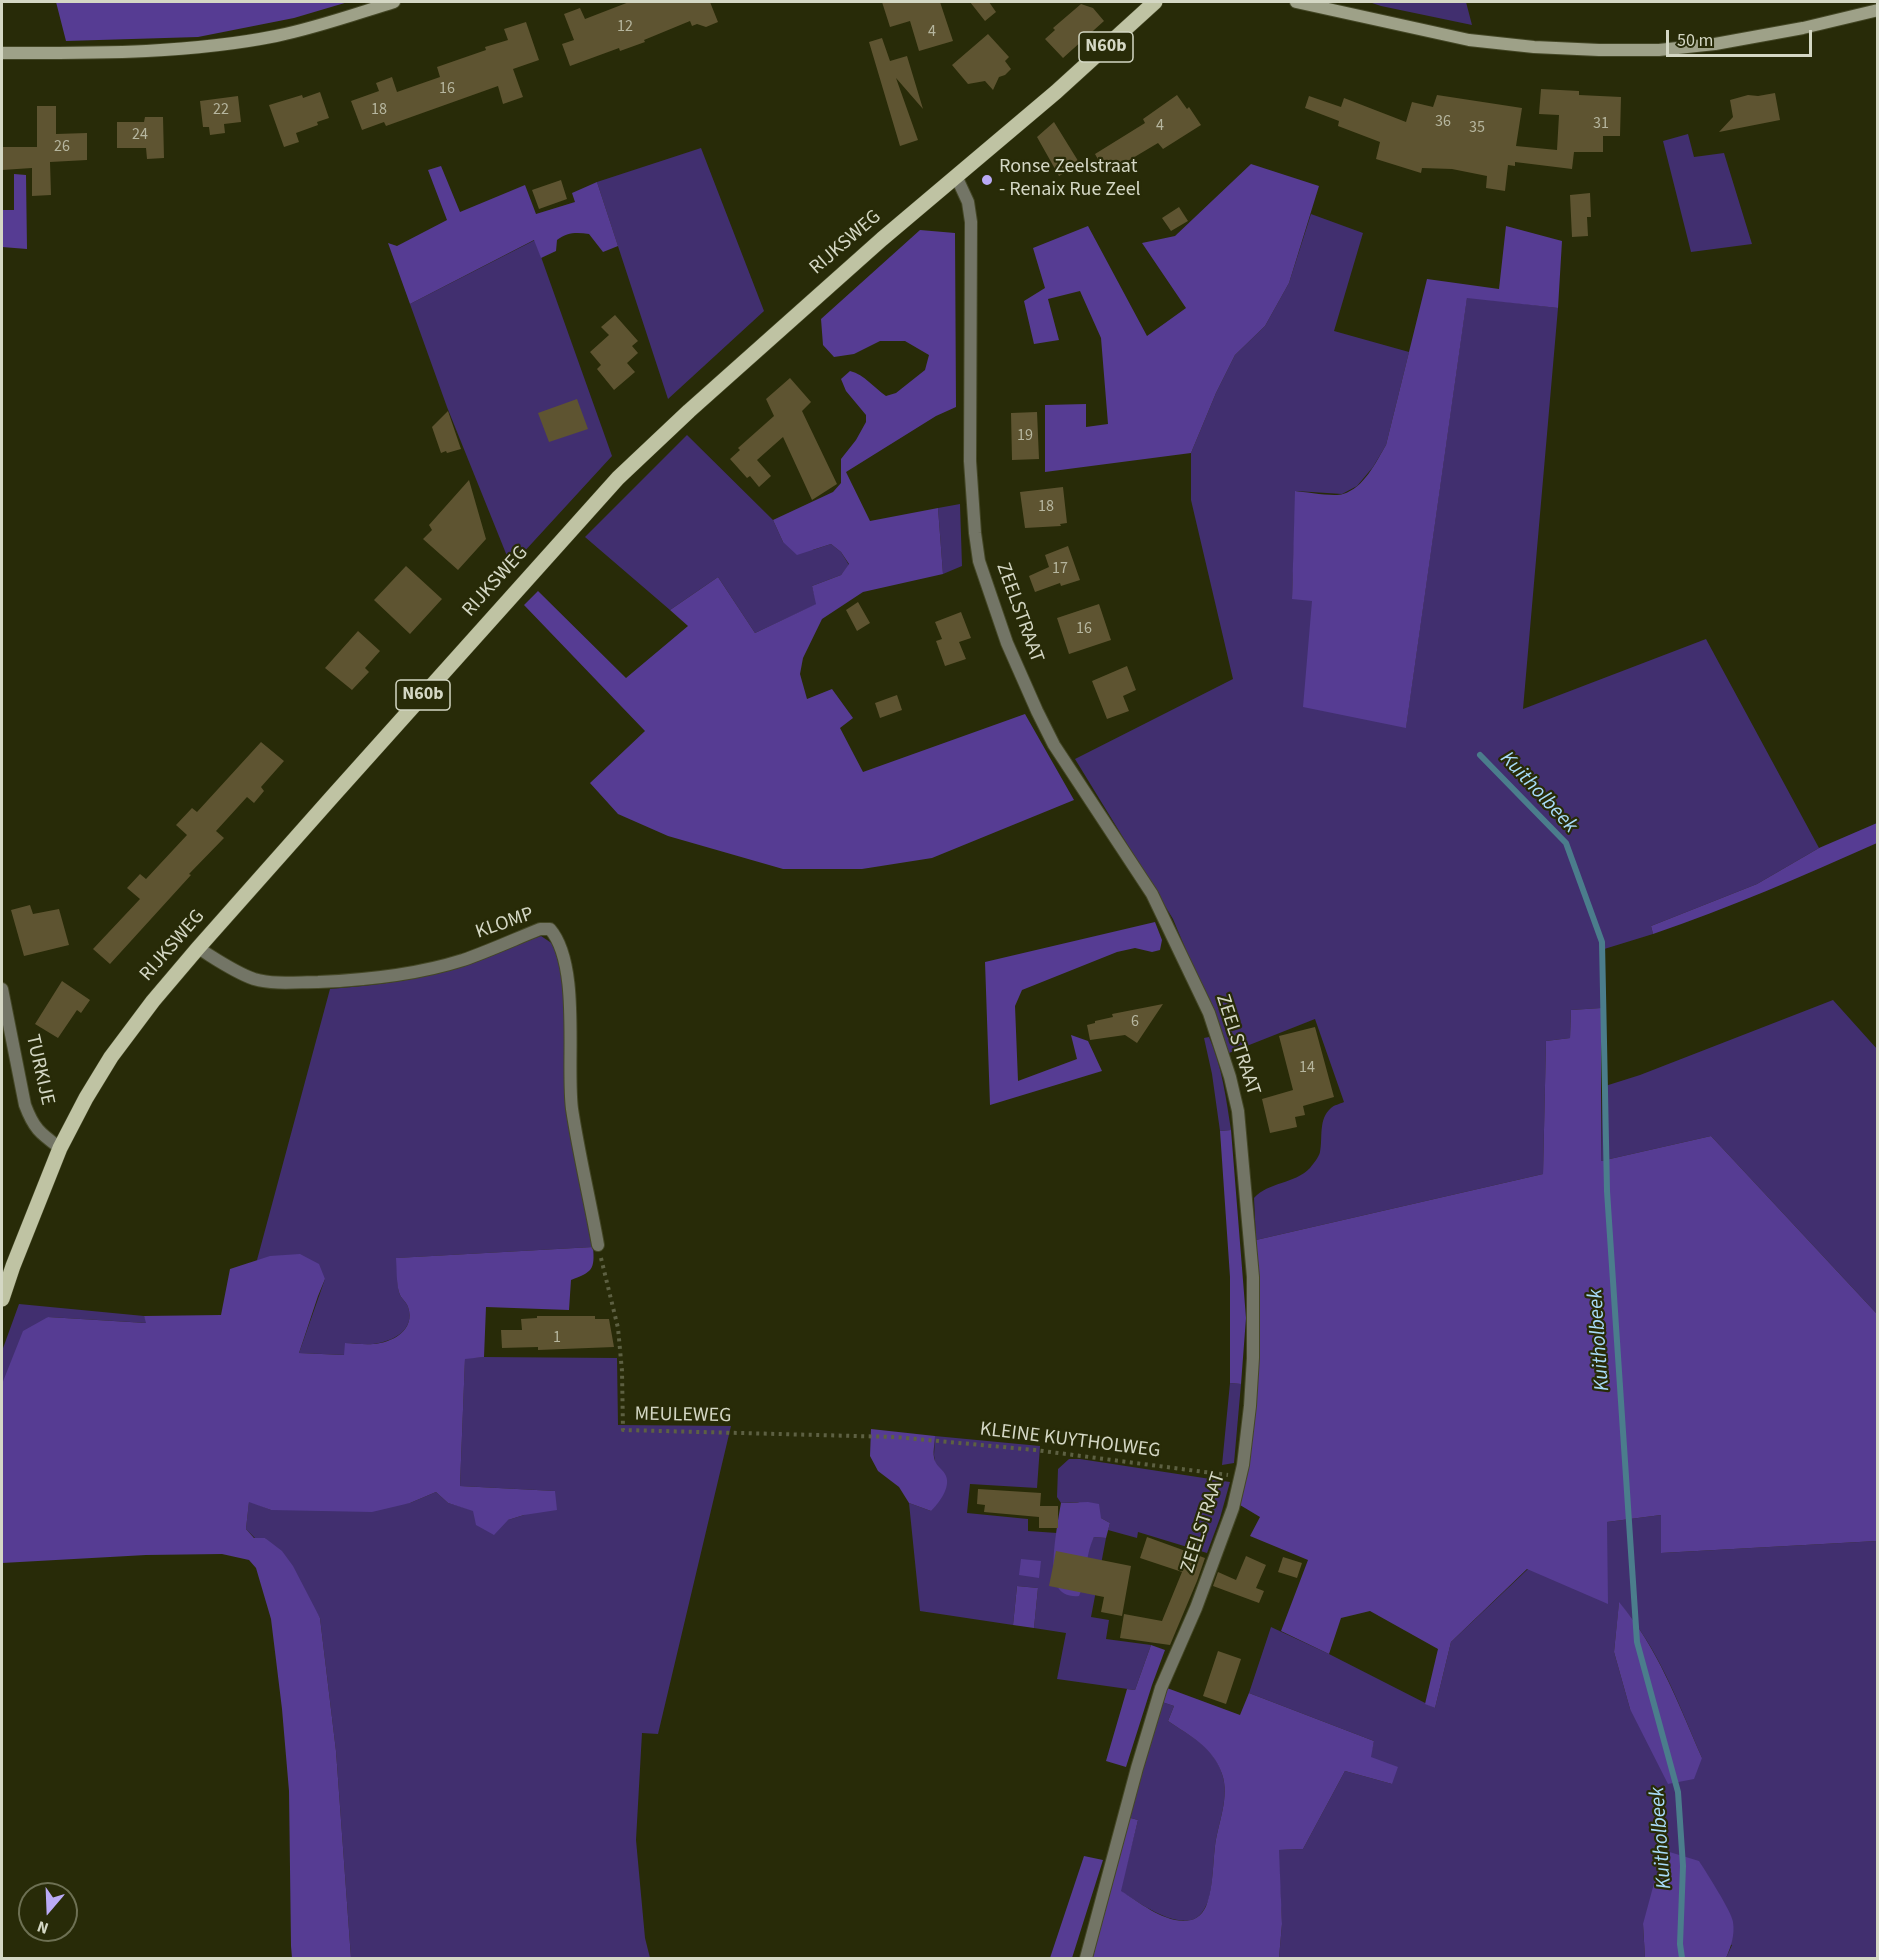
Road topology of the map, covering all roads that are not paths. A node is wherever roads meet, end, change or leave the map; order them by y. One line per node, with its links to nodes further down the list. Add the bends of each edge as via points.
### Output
1 (394, 2): 7 (main road, via 305,29 240,42 174,50)
2 (1155, 2): 8 (main road, RIJKSWEG / N60b)
3 (1296, 2): 6 (main road)
4 (1330, 2): 6 (main road)
5 (1878, 10): 6 (main road, via 1803,28 1659,50 1534,47 1468,40)
6 (1357, 15)
7 (2, 53)
8 (956, 176): 9 (main road, RIJKSWEG / N60b, via 618,478); 14 (street, ZEELSTRAAT, via 968,202 971,222 970,474 983,573 1036,711 1152,894 1209,1012 1238,1111 1253,1277 1253,1358 1241,1477 1227,1527 1158,1700)
9 (198, 948): 11 (main road, RIJKSWEG / N60b, via 111,1057); 12 (street, KLOMP, via 230,968 274,983 379,978 464,959 540,929 550,929 562,950 569,988 572,1108)
10 (2, 989): 11 (street, TURKIJE, via 31,1122)
11 (60, 1148): 13 (main road, RIJKSWEG / N60b)
12 (598, 1245)
13 (2, 1299)
14 (1086, 1959)

